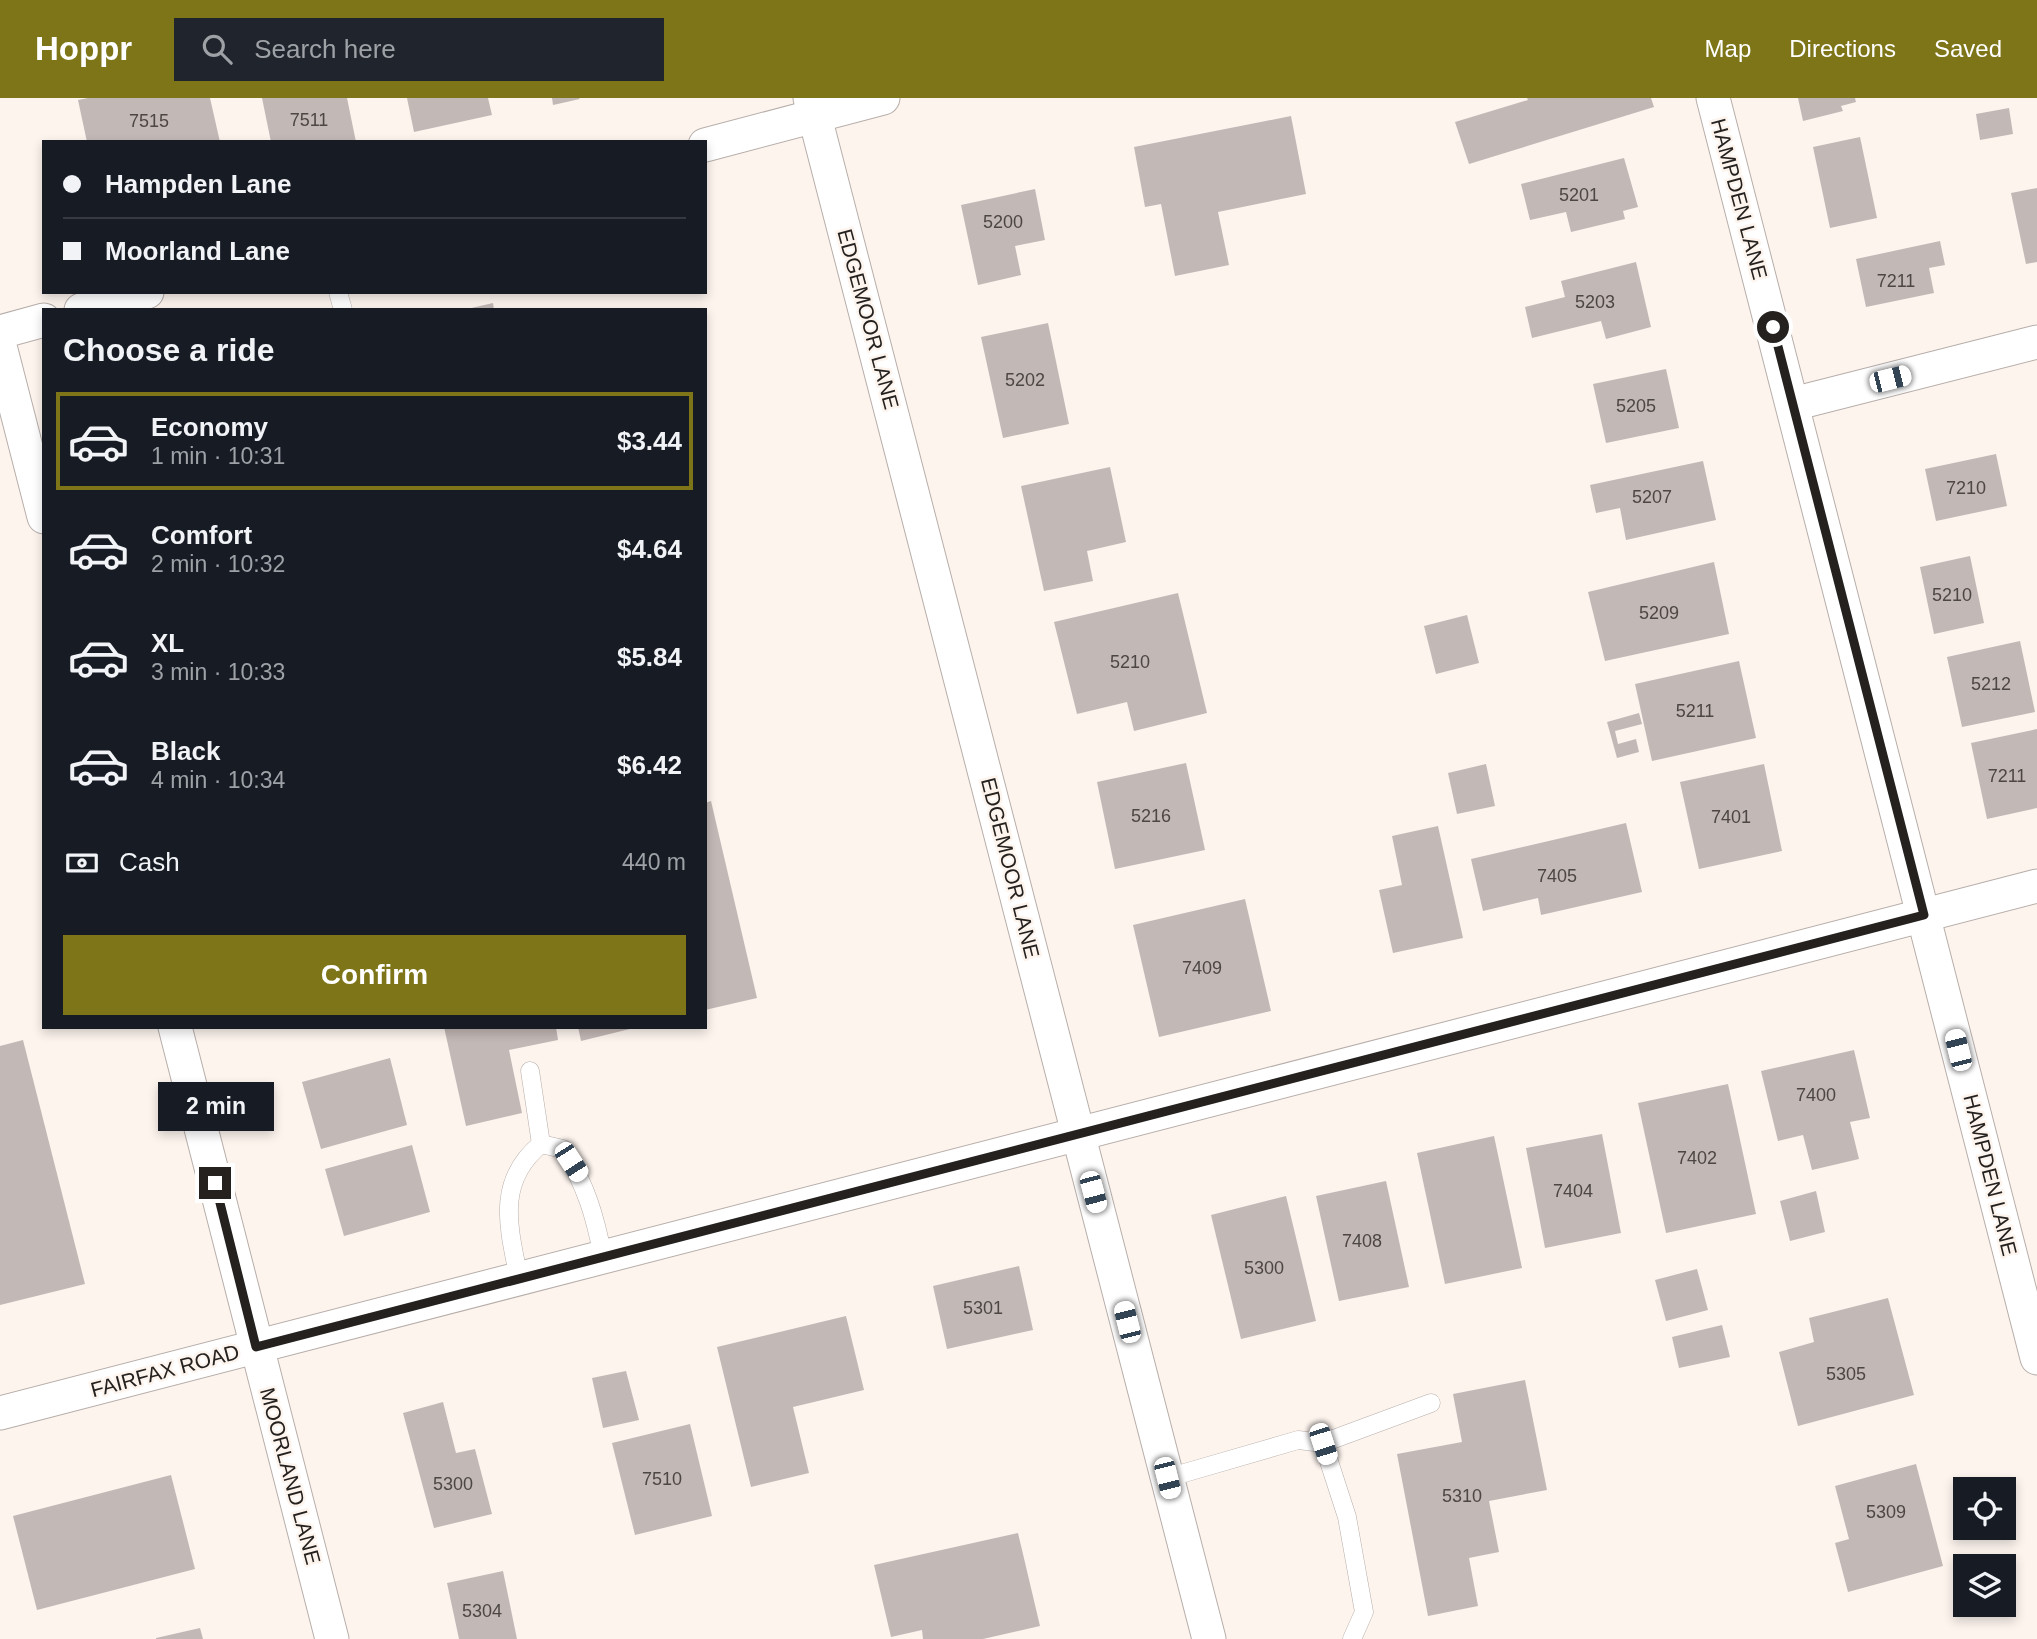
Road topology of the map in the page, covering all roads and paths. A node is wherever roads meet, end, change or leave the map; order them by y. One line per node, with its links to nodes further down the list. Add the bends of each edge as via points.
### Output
1 (883, 98): 3 (street)
2 (1713, 98): 11 (street, HAMPDEN LANE)
3 (812, 107): 4 (street); 17 (street, EDGEMOOR LANE)
4 (707, 144)
5 (140, 294): 6 (street)
6 (88, 308)
7 (42, 320): 8 (street)
8 (0, 331)
9 (2037, 342): 11 (street)
10 (0, 346): 12 (street)
11 (1793, 404): 14 (street, HAMPDEN LANE)
12 (42, 509)
13 (2037, 886): 14 (street, FAIRFAX ROAD)
14 (1924, 915): 17 (street, FAIRFAX ROAD); 22 (street, HAMPDEN LANE)
15 (176, 1029): 21 (street, MOORLAND LANE)
16 (530, 1071): 18 (lane)
17 (1079, 1134): 19 (street, FAIRFAX ROAD); 26 (street, EDGEMOOR LANE)
18 (541, 1144): 19 (lane, via 563,1149 579,1175); 20 (lane, via 525,1157 512,1183 508,1224)
19 (603, 1257): 20 (street, FAIRFAX ROAD)
20 (519, 1279): 21 (street, FAIRFAX ROAD)
21 (256, 1347): 24 (street, FAIRFAX ROAD); 27 (street, MOORLAND LANE)
22 (2037, 1358)
23 (1431, 1403): 25 (lane)
24 (0, 1413)
25 (1323, 1444): 26 (lane, via 1298,1440); 29 (lane, via 1347,1517 1364,1612)
26 (1167, 1478): 28 (street, EDGEMOOR LANE)
27 (332, 1639)
28 (1209, 1639)
29 (1352, 1639)

